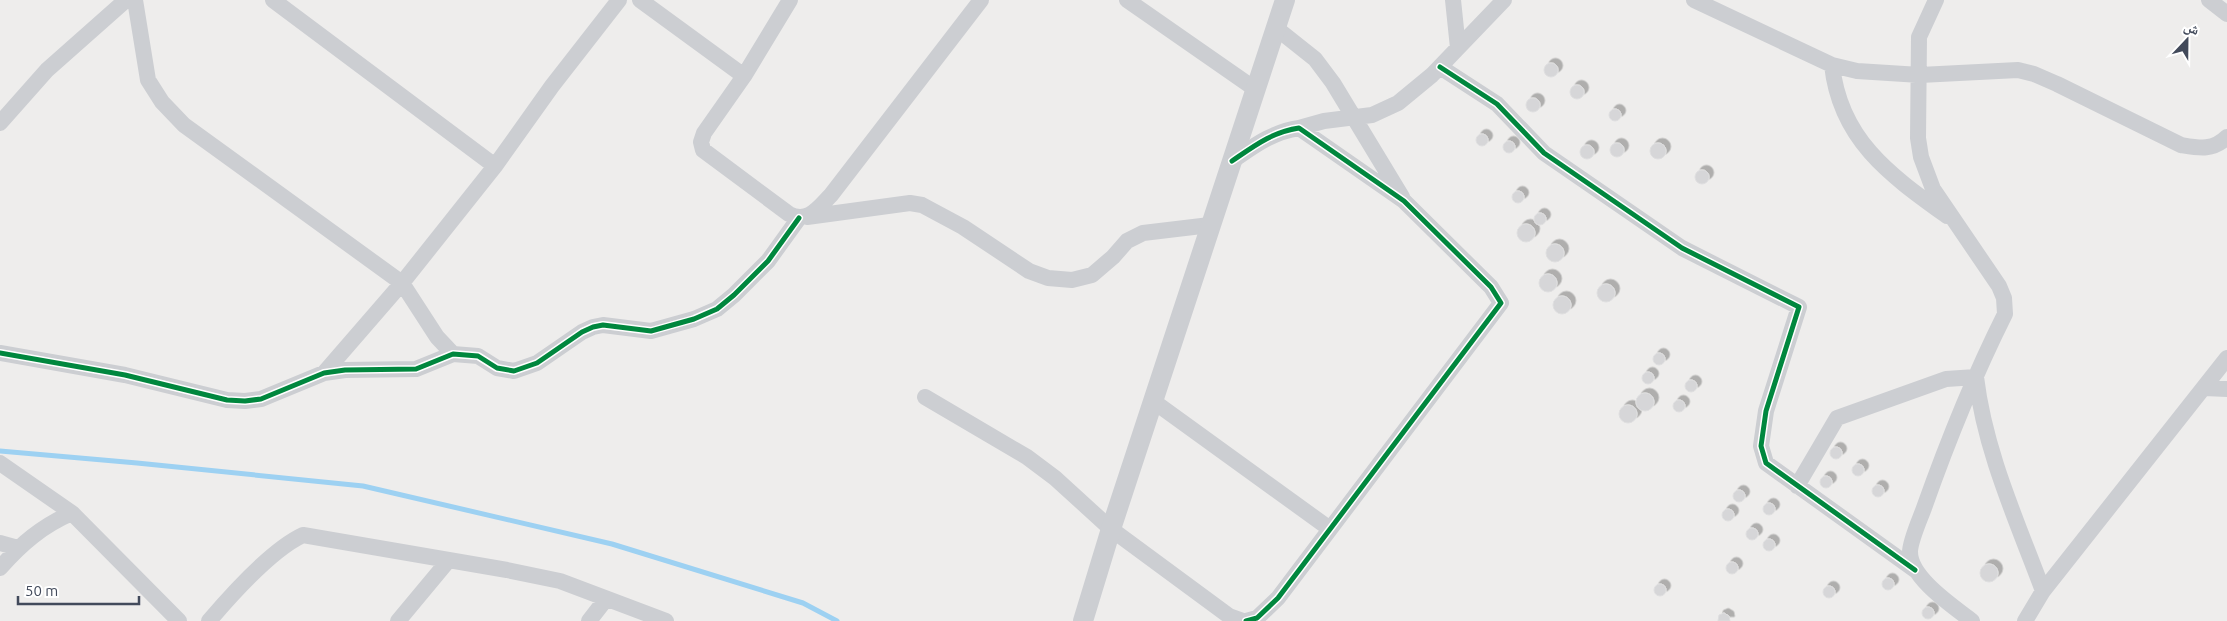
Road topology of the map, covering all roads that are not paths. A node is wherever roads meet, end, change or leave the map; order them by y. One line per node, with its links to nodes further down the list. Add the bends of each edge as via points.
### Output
1 (126, 0): 24 (street, via 47,70)
2 (134, 0): 33 (street, via 148,80 162,102 184,125)
3 (273, 0): 28 (street)
4 (617, 0): 28 (street)
5 (640, 0): 21 (street)
6 (790, 0): 21 (street)
7 (981, 0): 30 (street, via 831,195)
8 (1127, 0): 22 (street)
9 (1285, 0): 16 (street)
10 (1453, 0): 17 (street)
11 (1504, 0): 17 (street)
12 (1694, 0): 18 (street)
13 (1936, 0): 20 (street, via 1919,37)
14 (2209, 0): 15 (street)
15 (2227, 14)
16 (1276, 28): 22 (street); 23 (street, via 1314,59)
17 (1458, 48): 19 (street)
18 (1832, 65): 20 (street, via 1857,71); 31 (street, via 1842,109 1855,136 1909,190)
19 (1440, 67): 23 (street, via 1398,103 1372,115); 44 (street, via 1497,104 1544,153 1674,242 1799,307 1766,411 1761,446 1766,463)
20 (1920, 75): 26 (street, via 2018,70 2056,84 2181,145 2202,149); 31 (street, via 1918,138 1922,158 1933,189)
21 (744, 76): 30 (street, via 704,133 703,150 788,214)
22 (1255, 89): 27 (street)
23 (1353, 116): 25 (street); 29 (street)
24 (0, 123)
25 (1299, 128): 27 (street, via 1266,138); 29 (street)
26 (2224, 144)
27 (1232, 161): 32 (street)
28 (495, 166): 33 (street)
29 (1404, 201): 47 (street, via 1491,287 1501,303)
30 (804, 217): 32 (street, via 910,203 922,205 963,227 1029,271 1048,278 1072,280 1092,275 1127,241 1143,233); 35 (street, via 768,261 734,295 716,309 694,319 651,331 603,325 592,327 537,363 514,371 497,368 478,356)
31 (1954, 221): 38 (street, via 1995,279 2004,298 2005,314)
32 (1210, 225): 42 (street)
33 (402, 283): 35 (street); 37 (street)
34 (0, 353): 37 (street, via 125,375 227,400 261,399)
35 (452, 354): 37 (street, via 416,369)
36 (2227, 358): 39 (street)
37 (324, 373)
38 (1976, 377): 44 (street, via 1946,379 1837,418); 52 (street, via 1917,529 1910,552); 53 (street, via 1981,413 2000,476)
39 (2205, 388): 40 (street); 53 (street)
40 (2227, 389)
41 (925, 397): 46 (street, via 1027,457)
42 (1153, 401): 46 (street); 47 (street)
43 (0, 463): 45 (street)
44 (1797, 486): 52 (street)
45 (72, 513): 49 (street, via 42,528); 55 (street)
46 (1111, 529): 60 (street); 61 (street, via 1229,616)
47 (1330, 529): 61 (street, via 1278,598 1257,618)
48 (0, 542): 49 (street)
49 (18, 548): 51 (street)
50 (448, 561): 54 (street, via 560,581); 56 (street, via 303,536 269,560 230,596); 57 (street)
51 (0, 568)
52 (1915, 570): 62 (street, via 1939,595)
53 (2043, 591): 63 (street)
54 (606, 599): 58 (street); 59 (street)
55 (179, 621)
56 (209, 621)
57 (398, 621)
58 (589, 621)
59 (666, 621)
60 (1083, 621)
61 (1244, 621)
62 (1972, 621)
63 (2026, 621)

